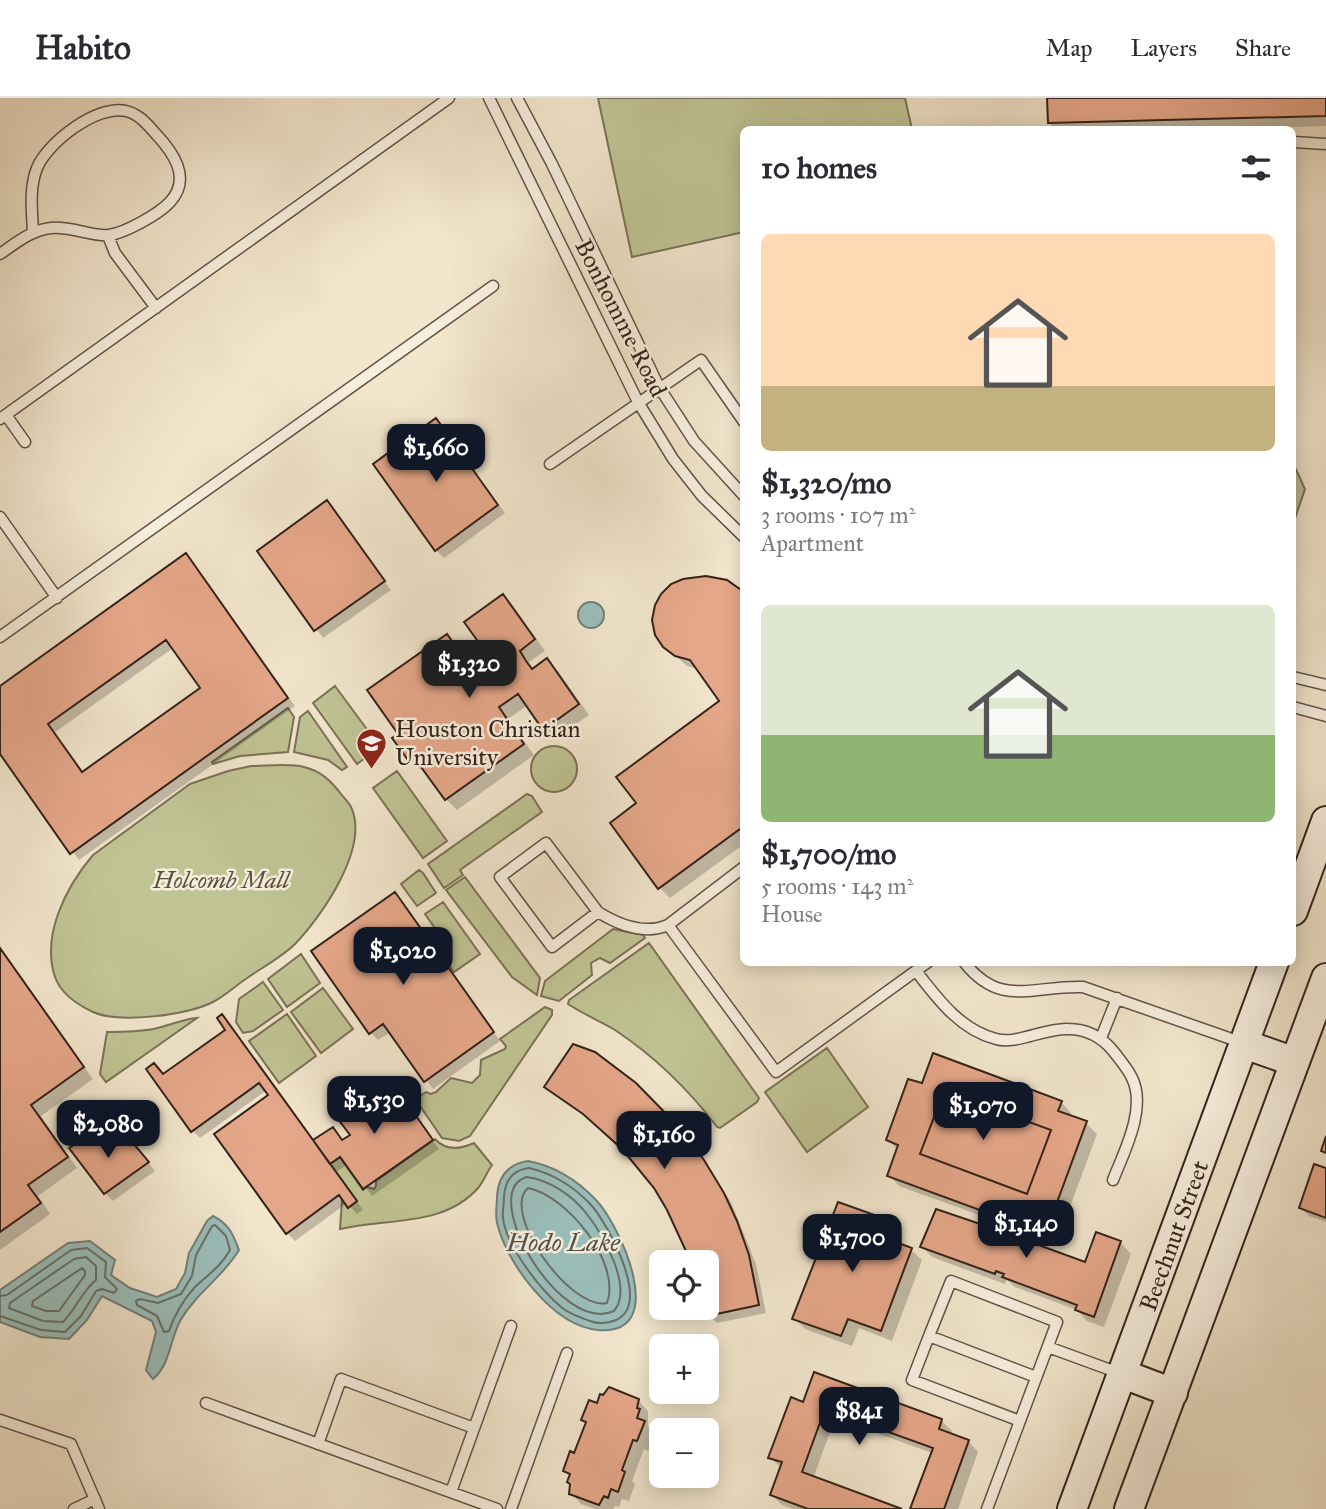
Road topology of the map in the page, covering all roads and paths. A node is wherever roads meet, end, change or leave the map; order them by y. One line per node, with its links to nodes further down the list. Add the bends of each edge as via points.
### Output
1 (449, 98): 10 (lane)
2 (489, 98): 12 (lane, Bonhomme Road)
3 (517, 98): 11 (lane, Bonhomme Road)
4 (1296, 142): 5 (lane)
5 (1326, 144)
6 (33, 232): 7 (lane, via 75,229); 7 (lane, via 31,194 36,169 47,151 76,126 110,111 125,111 142,118 170,149 181,177 170,202); 8 (lane)
7 (108, 236): 10 (lane, via 115,253)
8 (0, 254)
9 (493, 286): 20 (lane)
10 (156, 308): 14 (lane)
11 (659, 387): 12 (lane); 13 (lane, via 701,360); 17 (lane, Bonhomme Road, via 694,441)
12 (638, 402): 16 (lane); 19 (lane, Bonhomme Road, via 673,459)
13 (740, 416)
14 (3, 417): 15 (lane)
15 (26, 442)
16 (550, 464)
17 (740, 492)
18 (0, 517): 20 (lane)
19 (740, 533)
20 (57, 598): 21 (lane)
21 (0, 637)
22 (1296, 678): 23 (lane)
23 (1326, 685)
24 (1296, 707): 25 (lane)
25 (1326, 716)
26 (1326, 821): 28 (main road)
27 (740, 870): 30 (lane)
28 (1296, 903)
29 (598, 912): 29 (lane, via 546,843 500,877 552,947); 30 (lane, via 649,930)
30 (668, 925): 34 (lane, via 776,1072)
31 (923, 966): 34 (lane)
32 (968, 966): 36 (lane, via 981,981 1008,992 1083,986)
33 (1273, 966): 38 (main road, Beechnut Street)
34 (916, 971): 37 (lane, via 955,1016 990,1037 1015,1041 1068,1029)
35 (1326, 978): 39 (main road)
36 (1117, 998): 37 (lane); 38 (lane)
37 (1101, 1038): 40 (lane, via 1133,1080 1135,1094 1132,1130)
38 (1244, 1044): 39 (main road); 45 (main road, Beechnut Street)
39 (1295, 1062): 47 (main road)
40 (1113, 1180)
41 (511, 1326): 51 (lane)
42 (929, 1336): 43 (lane, via 951,1281 1057,1322); 46 (lane); 50 (lane, via 912,1380)
43 (1048, 1347): 45 (lane); 46 (lane)
44 (567, 1353): 57 (lane)
45 (1123, 1374): 47 (main road); 59 (main road, Beechnut Street)
46 (1036, 1377): 50 (lane)
47 (1173, 1393): 60 (main road)
48 (206, 1403): 52 (lane)
49 (0, 1420): 54 (lane, via 71,1444)
50 (1020, 1421): 58 (lane)
51 (474, 1428): 52 (lane, via 341,1379); 53 (lane)
52 (318, 1444): 53 (lane)
53 (451, 1492): 56 (lane)
54 (97, 1504): 55 (lane)
55 (74, 1509)
56 (497, 1509)
57 (511, 1509)
58 (987, 1509)
59 (1072, 1509)
60 (1129, 1509)

